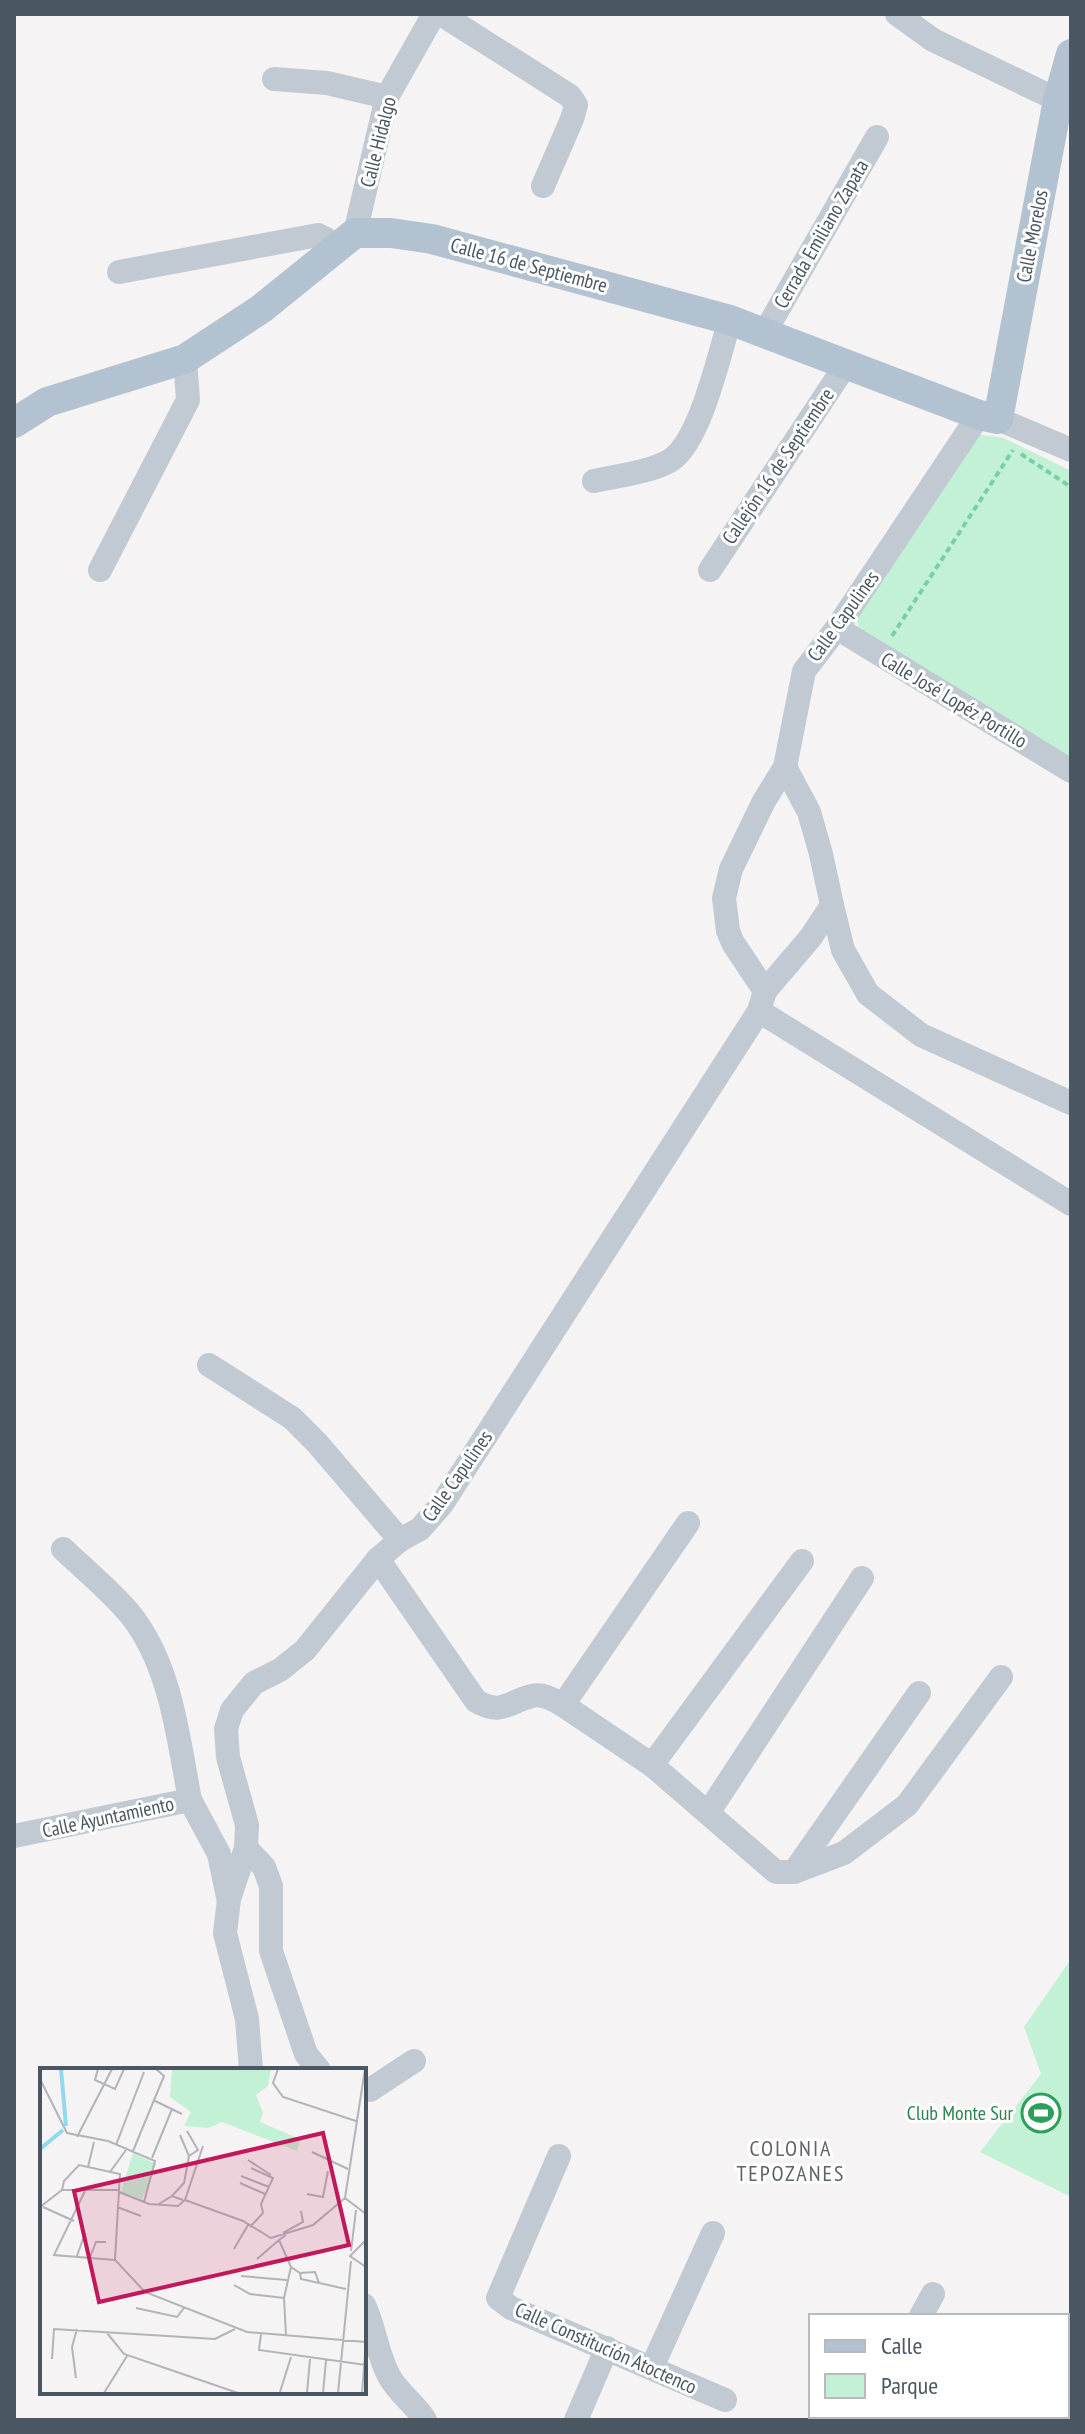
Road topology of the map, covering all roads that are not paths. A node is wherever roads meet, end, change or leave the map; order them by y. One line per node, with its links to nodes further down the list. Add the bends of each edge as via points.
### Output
1 (434, 14): 6 (street, Calle Hidalgo)
2 (441, 14): 9 (street, via 570,96 576,105)
3 (897, 14): 7 (street, via 933,40)
4 (1071, 54): 7 (main road, Calle Morelos)
5 (274, 79): 6 (street, via 327,83)
6 (387, 97): 10 (street, Calle Hidalgo)
7 (1058, 100): 16 (main road, Calle Morelos)
8 (877, 137): 13 (street, Cerrada Emiliano Zapata)
9 (543, 186)
10 (345, 242): 11 (street, via 318,235); 12 (main road, Calle 16 de Septiembre, via 391,233 432,239); 14 (main road, via 261,309)
11 (119, 272)
12 (730, 320): 13 (main road, Calle 16 de Septiembre); 19 (street, via 703,409 684,447 671,460)
13 (765, 332): 15 (main road, Calle 16 de Septiembre)
14 (185, 359): 17 (main road, via 47,402); 20 (street, via 188,400)
15 (847, 363): 16 (main road, Calle 16 de Septiembre); 21 (street, Callejón 16 de Septiembre)
16 (988, 417): 18 (street, Calle 16 de Septiembre); 22 (street, Calle Capulines)
17 (14, 423)
18 (1071, 450)
19 (594, 481)
20 (100, 570)
21 (710, 570)
22 (837, 628): 23 (street, Calle Capulines, via 804,671); 24 (street, Calle José Lopéz Portillo)
23 (785, 767): 25 (street, via 809,812); 26 (street, Calle Capulines, via 731,869 724,898 728,931)
24 (1071, 771)
25 (832, 905): 26 (street); 27 (street, via 843,950 868,994 921,1035)
26 (762, 1001): 28 (street, Calle Capulines); 31 (street, Calle Capulines, via 442,1504 420,1529)
27 (1071, 1103)
28 (1071, 1204)
29 (209, 1365): 31 (street, via 292,1418)
30 (688, 1523): 38 (street)
31 (400, 1540): 33 (street, Calle Capulines)
32 (63, 1549): 40 (street, via 130,1614 149,1646 174,1712)
33 (378, 1559): 38 (street, via 476,1701 504,1709 534,1695); 43 (street, Calle Capulines, via 305,1650 254,1683 232,1710 226,1729 228,1757 247,1825)
34 (802, 1561): 39 (street)
35 (862, 1578): 41 (street)
36 (1001, 1677): 44 (street, via 907,1805 844,1853)
37 (919, 1693): 44 (street)
38 (563, 1705): 39 (street)
39 (652, 1765): 41 (street)
40 (190, 1800): 42 (street, Calle Ayuntamiento); 45 (street, Calle Ayuntamiento, via 219,1854)
41 (708, 1813): 44 (street, via 776,1872)
42 (14, 1836)
43 (246, 1848): 45 (street, Calle Capulines); 48 (street, via 264,1867 271,1886 271,1951 306,2054)
44 (794, 1872)
45 (229, 1899): 47 (street, Calle Capulines, via 225,1933 247,2019)
46 (414, 2061): 49 (street)
47 (251, 2068)
48 (317, 2068)
49 (366, 2089)
50 (559, 2156): 55 (street, Calle Constitución Atoctenco, via 498,2298)
51 (713, 2233): 56 (street)
52 (933, 2294): 54 (street)
53 (366, 2309): 58 (street, via 392,2381)
54 (922, 2314)
55 (607, 2348): 56 (street, Calle Constitución Atoctenco); 59 (street)
56 (652, 2367): 57 (street, Calle Constitución Atoctenco)
57 (725, 2400)
58 (425, 2420)
59 (576, 2420)

